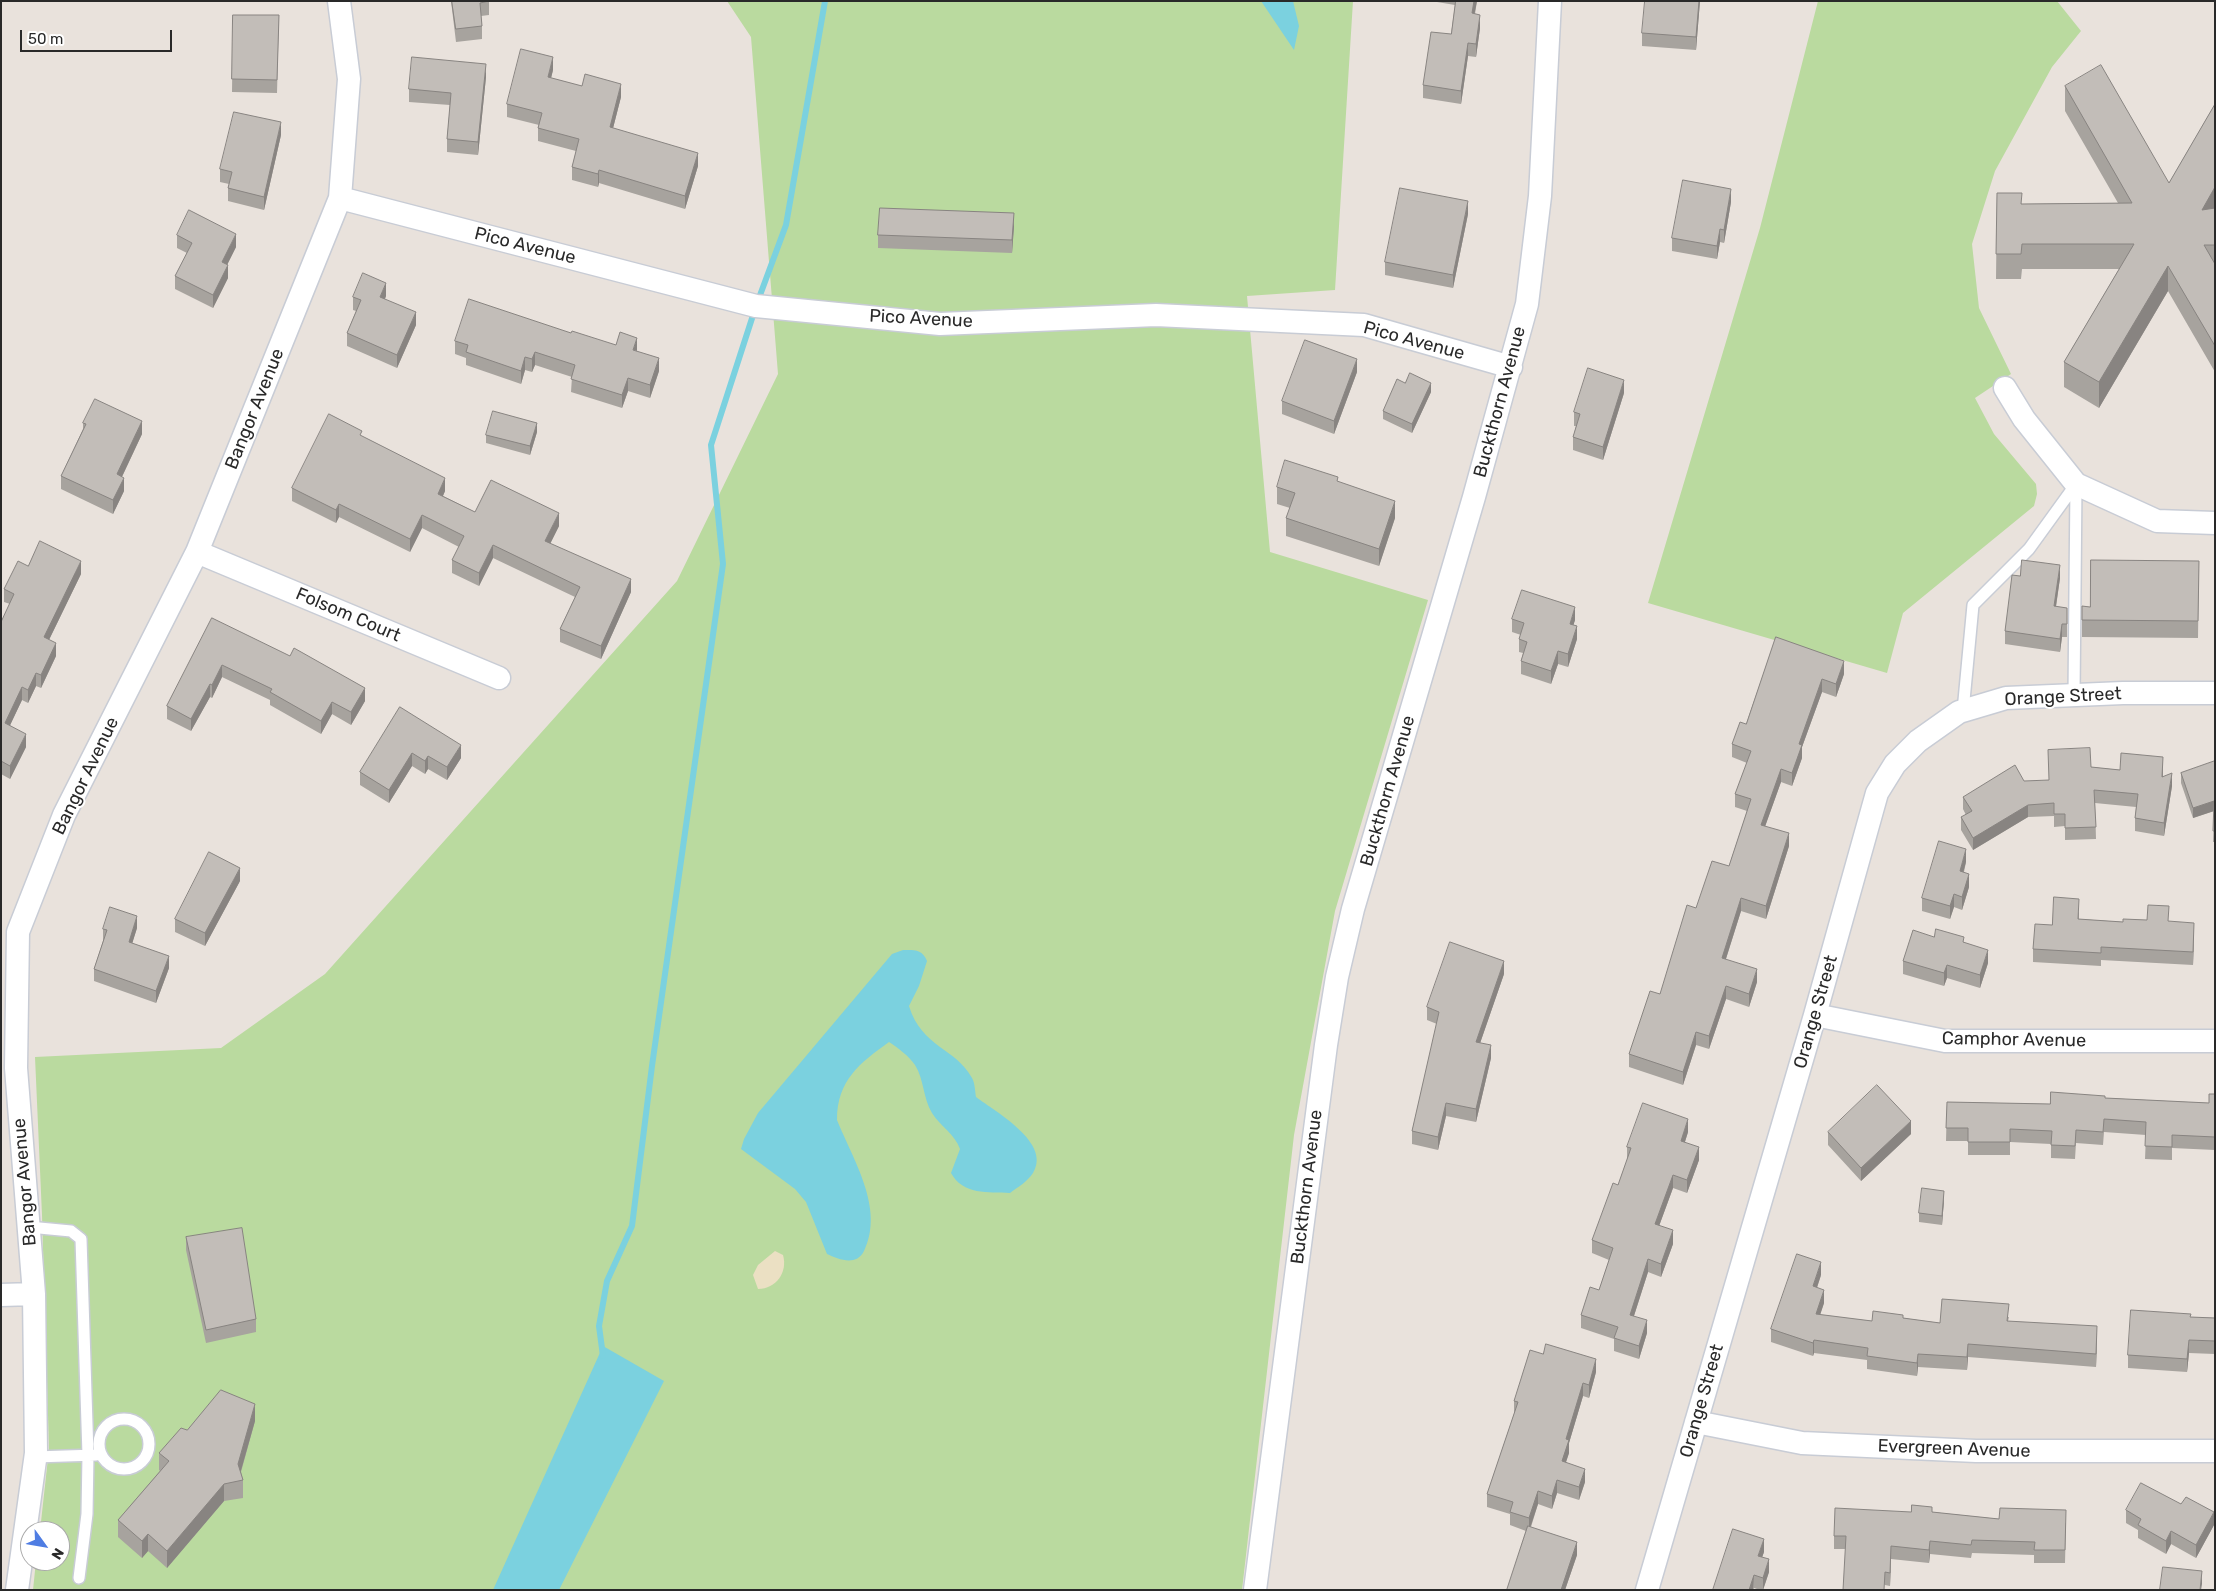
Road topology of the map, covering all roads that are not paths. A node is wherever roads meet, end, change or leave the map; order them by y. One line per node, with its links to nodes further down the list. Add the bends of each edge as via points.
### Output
1 (340, 1): 3 (street, Bangor Avenue, via 350,79)
2 (1550, 1): 4 (street, Buckthorn Avenue, via 1535,249 1527,304)
3 (340, 198): 4 (street, Pico Avenue, via 756,306 940,324 1156,315 1364,325); 8 (street, Bangor Avenue)
4 (1511, 367): 25 (street, Buckthorn Avenue, via 1337,977)
5 (2005, 388): 6 (street, via 2024,419)
6 (2076, 484): 7 (street, via 2157,521); 11 (lane); 12 (lane, via 2029,549 1972,605)
7 (2215, 523)
8 (197, 552): 9 (street, Folsom Court); 15 (street, Bangor Avenue, via 64,815 18,932 16,1068)
9 (499, 678)
10 (2215, 694): 11 (street, Orange Street)
11 (2074, 695): 12 (street, Orange Street, via 2006,698)
12 (1963, 711): 13 (street, Orange Street, via 1918,741 1895,764 1877,793)
13 (1815, 1015): 14 (street, Camphor Avenue, via 1946,1041); 18 (street, Orange Street)
14 (2215, 1041)
15 (29, 1228): 16 (street, Bangor Avenue); 22 (lane, via 72,1231 81,1239)
16 (34, 1294): 17 (street); 21 (street, Bangor Avenue)
17 (1, 1295)
18 (1696, 1422): 19 (street, Evergreen Avenue, via 1802,1443 1976,1451); 26 (street, Orange Street)
19 (2215, 1451)
20 (101, 1455): 20 (lane, via 112,1467 135,1467 146,1456 149,1440 146,1432 141,1425 125,1418 108,1423 99,1438); 22 (lane)
21 (35, 1456): 22 (lane); 24 (street, Bangor Avenue)
22 (88, 1456): 23 (lane, via 87,1514)
23 (79, 1578)
24 (17, 1590)
25 (1255, 1590)
26 (1647, 1590)

